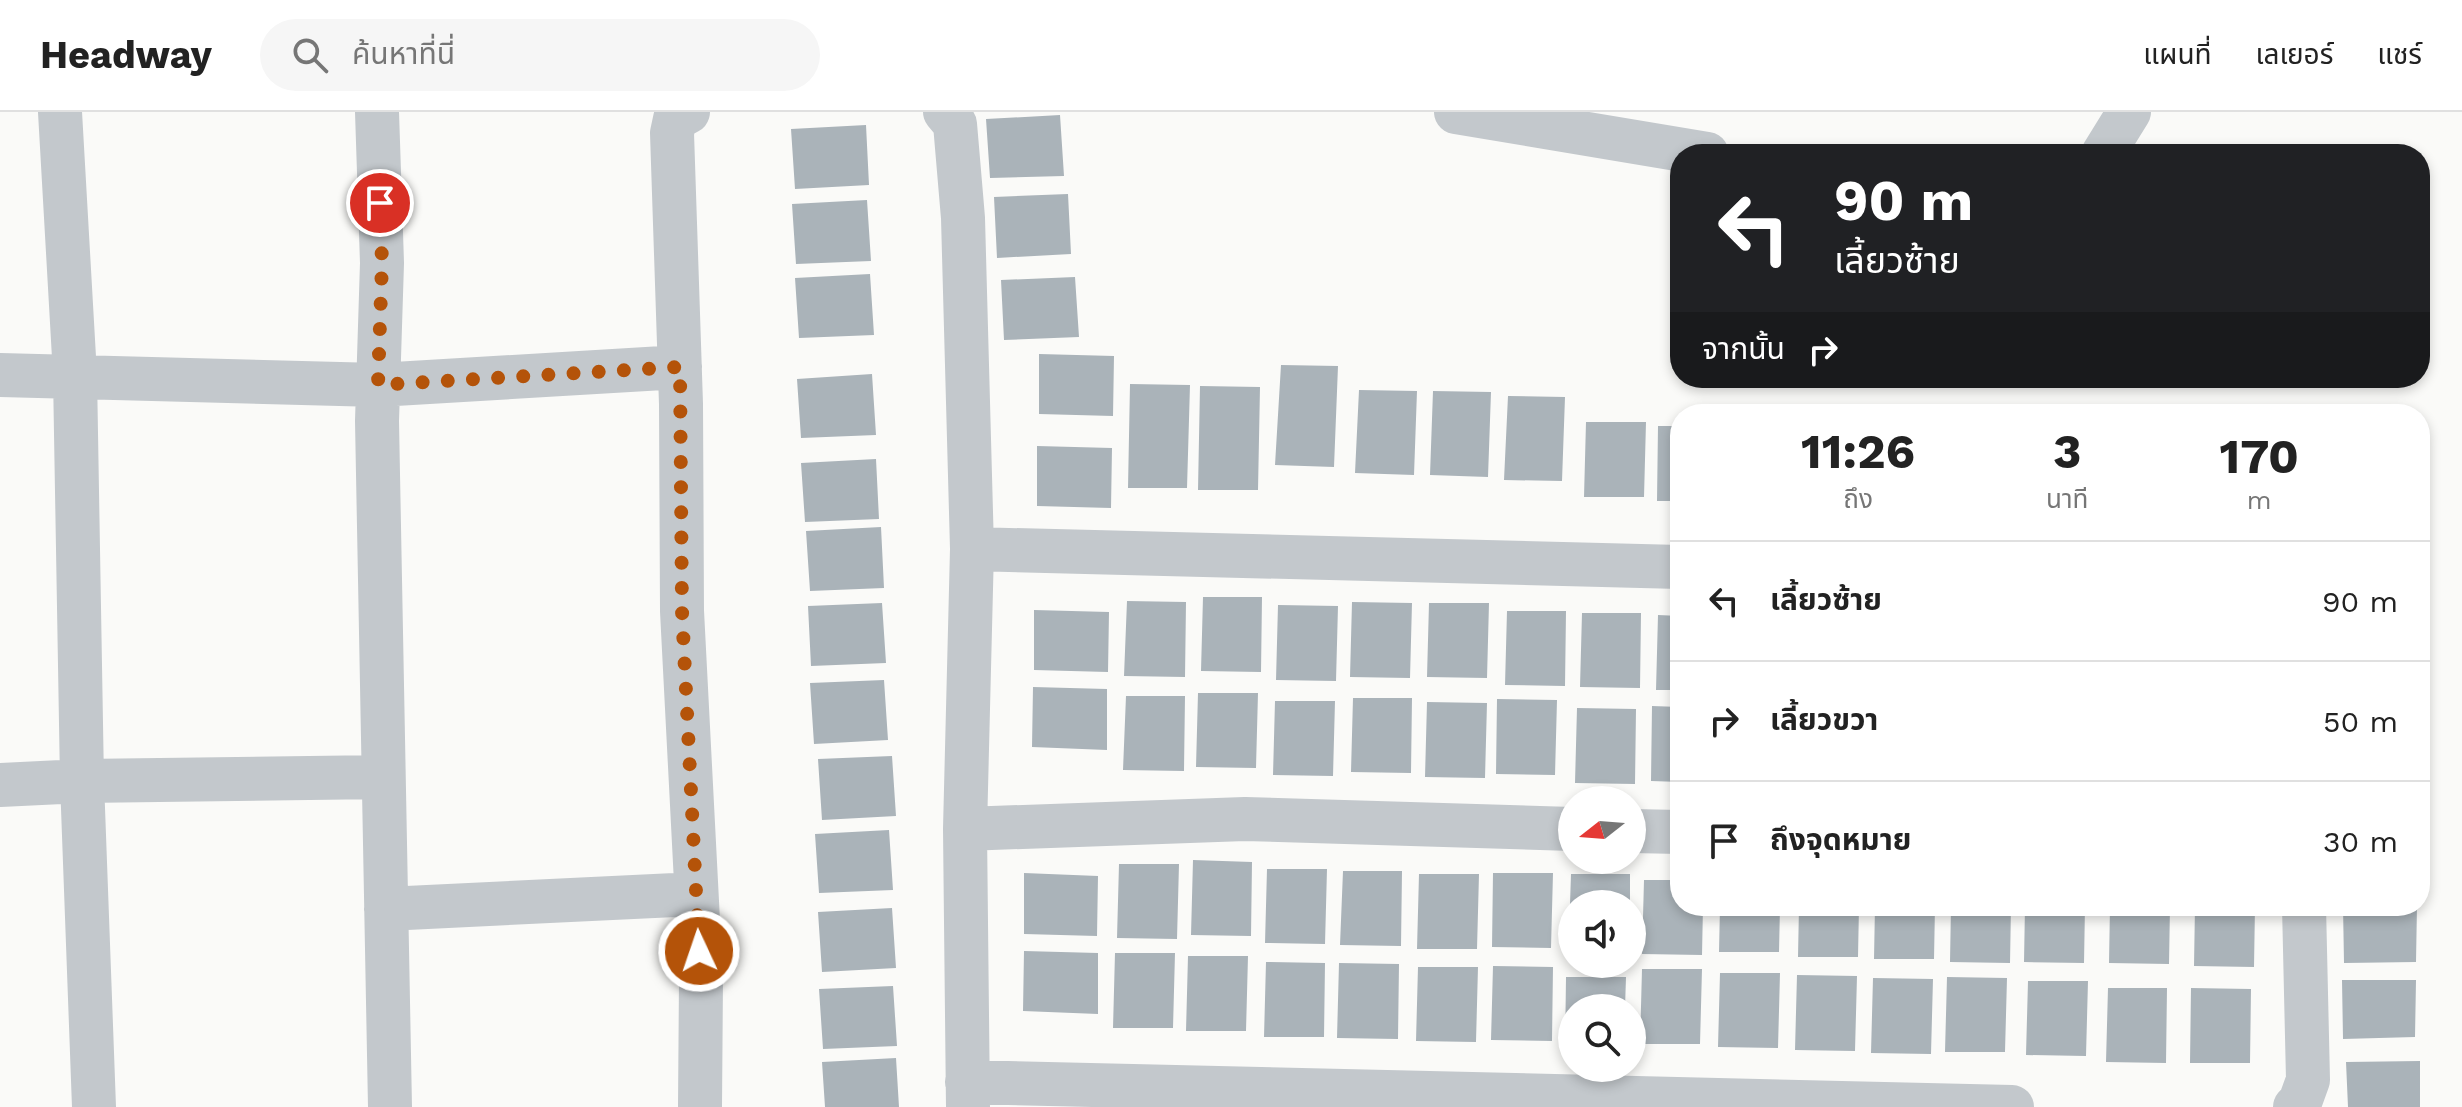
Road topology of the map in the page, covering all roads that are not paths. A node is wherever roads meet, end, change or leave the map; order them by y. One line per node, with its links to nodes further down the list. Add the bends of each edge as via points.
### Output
1 (60, 112): 11 (street)
2 (377, 112): 12 (street, via 382,263)
3 (688, 112): 9 (street, via 675,119 672,133)
4 (945, 112): 13 (street, via 955,124 963,218)
5 (1456, 112): 8 (street)
6 (2129, 112): 7 (street)
7 (2109, 144)
8 (1670, 148)
9 (680, 367): 12 (street); 22 (street, via 682,611)
10 (0, 375): 11 (street)
11 (75, 375): 12 (street); 16 (street)
12 (378, 385): 15 (street)
13 (972, 549): 14 (street); 18 (street)
14 (1670, 567)
15 (383, 777): 16 (street); 23 (street)
16 (82, 781): 17 (street); 27 (street)
17 (0, 785)
18 (965, 829): 19 (street, via 1245,819); 25 (street)
19 (1558, 829)
20 (1646, 831): 21 (street)
21 (1670, 832)
22 (696, 894): 23 (street); 29 (street)
23 (386, 909): 28 (street)
24 (2304, 916): 31 (street, via 2308,1080)
25 (967, 1095): 26 (street)
26 (1802, 1105): 30 (street)
27 (94, 1107)
28 (390, 1107)
29 (700, 1107)
30 (2012, 1107)
31 (2295, 1107)

